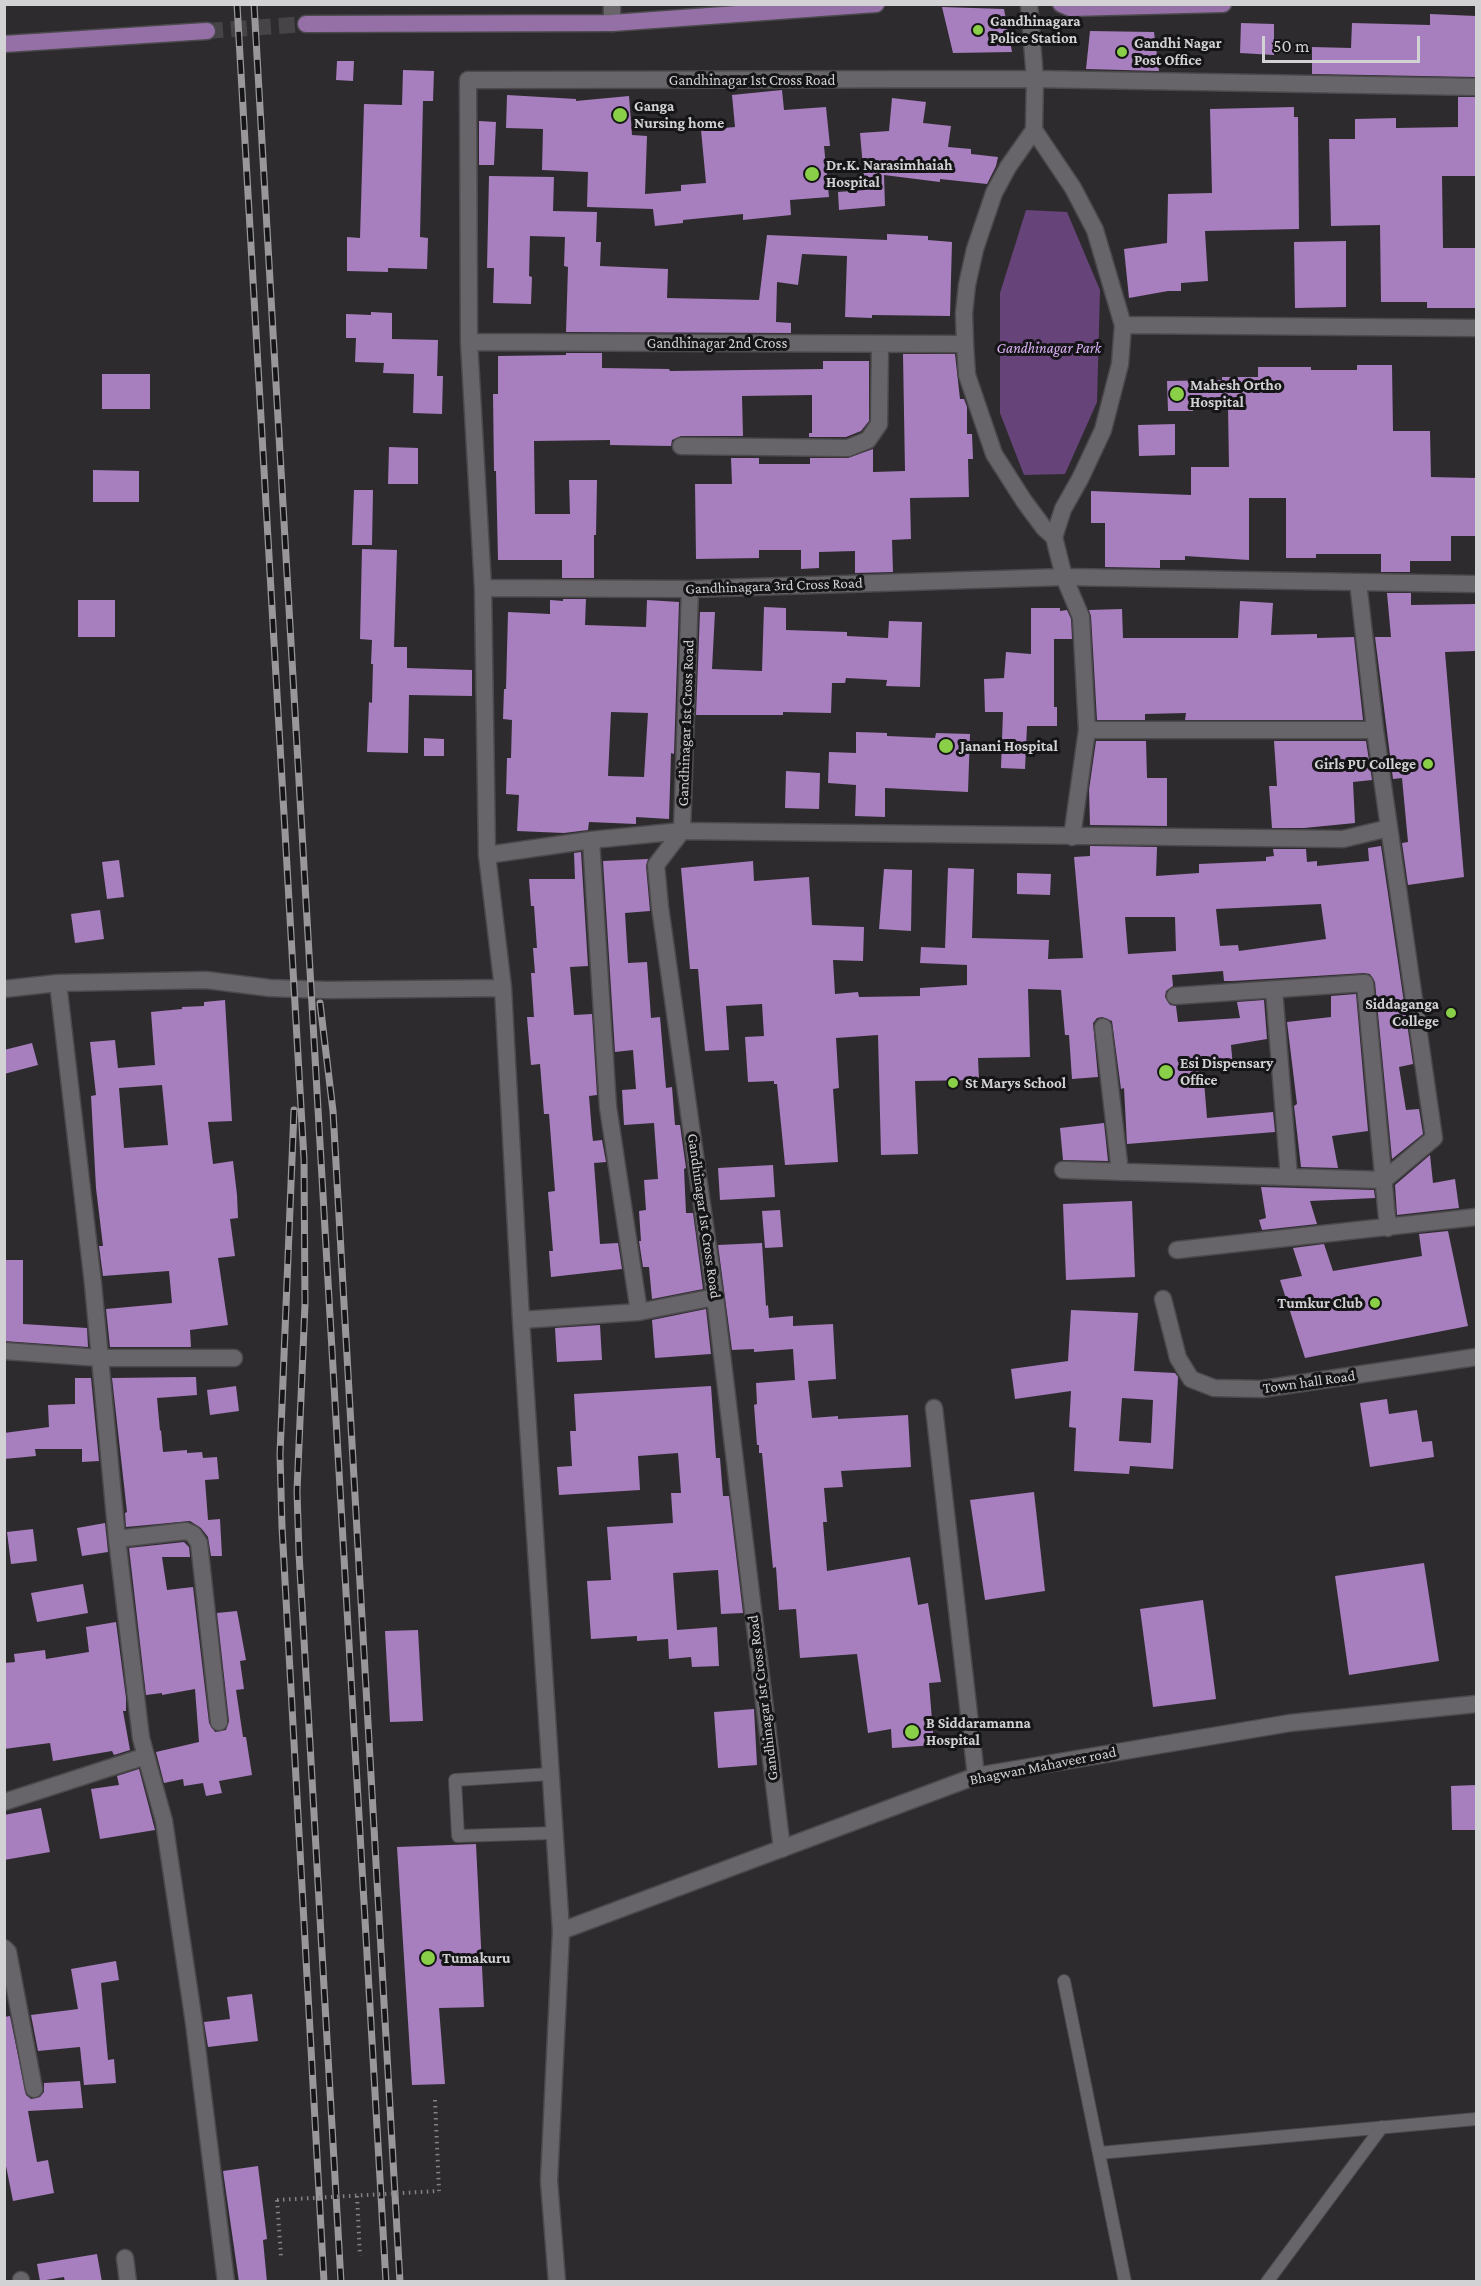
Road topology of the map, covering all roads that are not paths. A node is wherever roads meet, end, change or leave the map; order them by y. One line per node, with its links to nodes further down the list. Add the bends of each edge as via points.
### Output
1 (612, 4): 6 (street)
2 (876, 4): 6 (main road)
3 (1029, 4): 10 (street)
4 (1223, 4): 5 (main road)
5 (1067, 6)
6 (612, 23): 7 (main road)
7 (306, 24)
8 (207, 31): 9 (main road)
9 (4, 44)
10 (1035, 79): 11 (street, Gandhinagar 1st Cross Road); 12 (street); 15 (street, Gandhinagar 1st Cross Road, via 468,80)
11 (1476, 87)
12 (1034, 130): 13 (street, via 1095,230); 17 (street, via 994,193 975,249 964,313)
13 (1123, 325): 14 (street); 19 (street, via 1120,364 1103,430 1063,509)
14 (1476, 328)
15 (470, 342): 16 (street, Gandhinagar 2nd Cross); 23 (street)
16 (880, 344): 17 (street, Gandhinagar 2nd Cross); 18 (street, via 879,424 868,440 848,448)
17 (965, 344): 19 (street, via 967,375 994,454 1024,501)
18 (681, 446)
19 (1054, 537): 20 (street)
20 (1064, 577): 21 (street, Gandhinagara 3rd Cross Road); 24 (street, Gandhinagara 3rd Cross Road); 25 (street, via 1081,617)
21 (1358, 582): 22 (street, Gandhinagara 3rd Cross Road); 26 (street)
22 (1476, 584)
23 (483, 588): 24 (street, Gandhinagara 3rd Cross Road); 31 (street)
24 (690, 590): 28 (street, Gandhinagar 1st Cross Road)
25 (1087, 730): 26 (street); 29 (street)
26 (1375, 730): 27 (street)
27 (1389, 828): 29 (street, via 1343,839); 41 (street, via 1434,1138)
28 (682, 831): 29 (street); 30 (street); 45 (street, Gandhinagar 1st Cross Road, via 657,865)
29 (1072, 837)
30 (591, 840): 31 (street); 47 (street, via 608,1107)
31 (487, 855): 33 (street)
32 (58, 983): 33 (street, via 206,980 327,990); 34 (street); 51 (street)
33 (502, 988): 48 (street)
34 (4, 989)
35 (1274, 990): 36 (street); 40 (street); 41 (street, via 1365,983)
36 (1175, 996)
37 (1103, 1027): 39 (street)
38 (1063, 1170): 39 (street)
39 (1120, 1172): 40 (street)
40 (1289, 1177): 41 (street)
41 (1384, 1180): 43 (street)
42 (1476, 1217): 43 (street)
43 (1388, 1228): 44 (street)
44 (1177, 1250)
45 (715, 1296): 47 (street); 64 (street, Gandhinagar 1st Cross Road)
46 (1163, 1299): 50 (street, Town hall Road, via 1178,1358 1191,1379 1214,1388 1262,1389)
47 (639, 1312): 48 (street)
48 (520, 1320): 60 (street)
49 (4, 1351): 51 (street)
50 (1476, 1357)
51 (100, 1358): 52 (street); 54 (street)
52 (234, 1358)
53 (934, 1408): 61 (street)
54 (117, 1539): 58 (street, via 186,1531 194,1534 199,1543); 59 (street)
55 (1476, 1691): 57 (street)
56 (1476, 1704): 57 (street, Bhagwan Mahaveer road)
57 (1446, 1707): 61 (street, Bhagwan Mahaveer road, via 1290,1723)
58 (219, 1722)
59 (146, 1756): 62 (street); 74 (street, via 164,1821)
60 (550, 1774): 63 (street); 63 (lane, via 455,1780 458,1836)
61 (976, 1776): 64 (street, Bhagwan Mahaveer road)
62 (4, 1802)
63 (554, 1833): 65 (street)
64 (782, 1849): 65 (street, Bhagwan Mahaveer road)
65 (561, 1931): 75 (street, via 549,2181)
66 (4, 1948): 68 (street, via 8,1952)
67 (1064, 1981): 71 (lane)
68 (34, 2089)
69 (1476, 2119): 70 (lane)
70 (1382, 2127): 71 (lane); 77 (lane)
71 (1099, 2154): 76 (lane)
72 (125, 2258): 73 (street)
73 (128, 2282)
74 (226, 2282)
75 (557, 2282)
76 (1125, 2282)
77 (1267, 2282)

